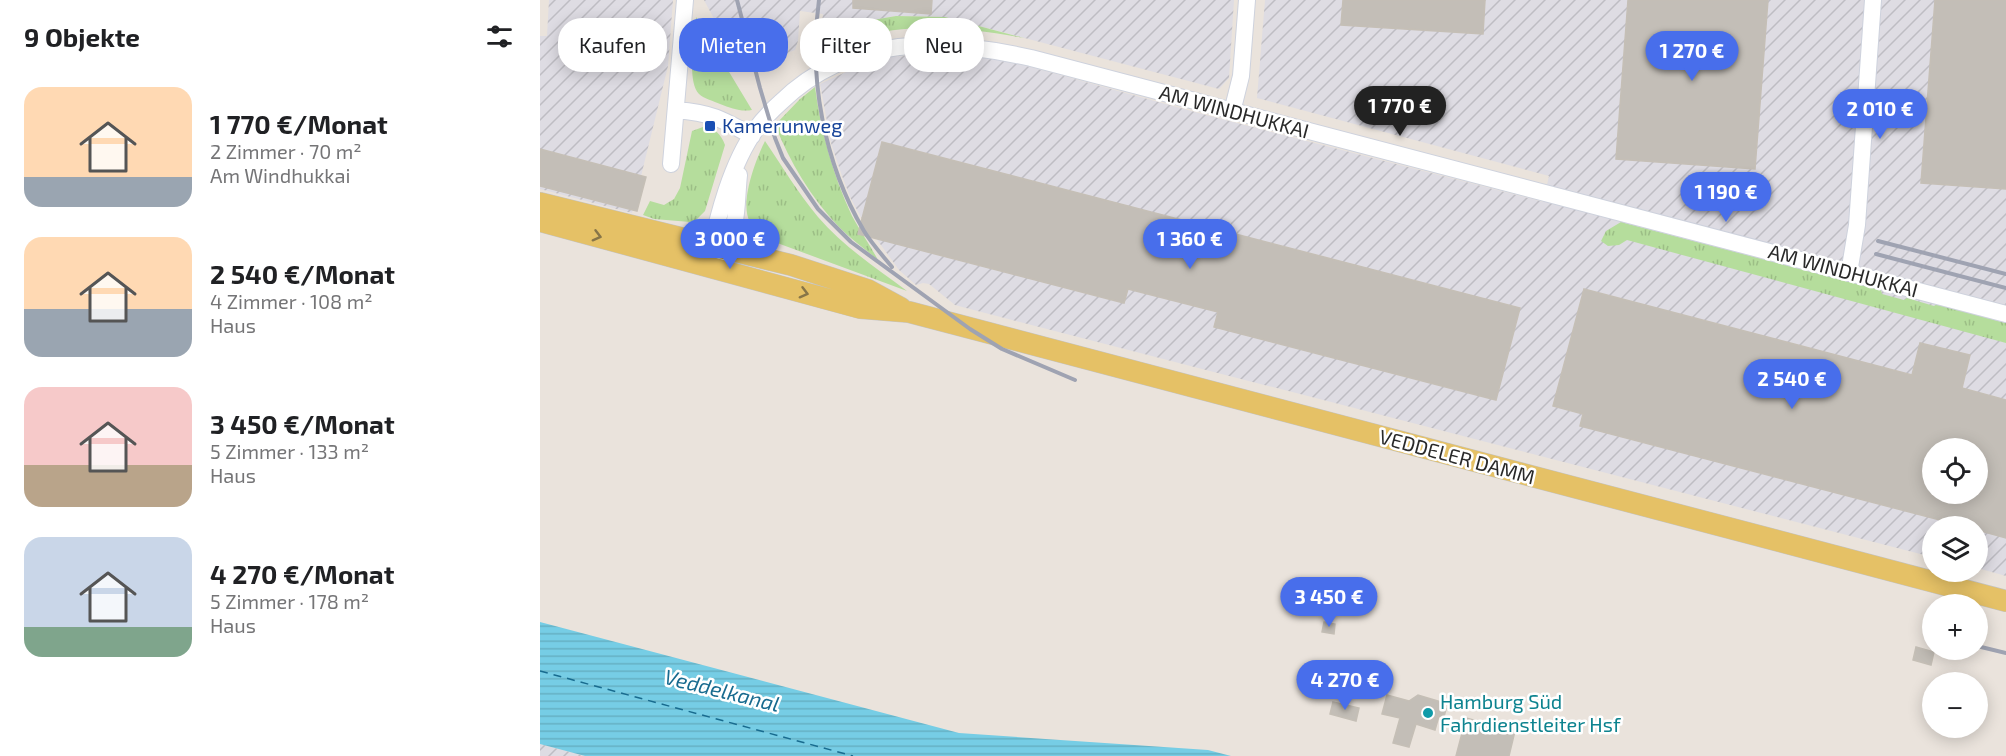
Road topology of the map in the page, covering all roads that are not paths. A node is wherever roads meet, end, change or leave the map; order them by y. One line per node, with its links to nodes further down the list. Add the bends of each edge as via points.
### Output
1 (685, 0): 4 (street)
2 (1247, 0): 5 (street, via 1241,76)
3 (1873, 0): 12 (street, via 1857,225)
4 (676, 110): 6 (street, via 720,118); 7 (street)
5 (1232, 111): 6 (street, AM WINDHUKKAI, via 1012,54 925,45 874,51 825,68 793,90); 12 (street, AM WINDHUKKAI)
6 (752, 136): 10 (street, AM WINDHUKKAI, via 741,158 733,229)
7 (671, 164)
8 (540, 203): 10 (main road, VEDDELER DAMM)
9 (540, 221): 11 (main road, VEDDELER DAMM, one-way to 11)
10 (719, 246): 11 (street, via 722,255); 13 (main road, VEDDELER DAMM, via 868,290)
11 (707, 266): 13 (main road, VEDDELER DAMM, one-way to 13, via 861,308)
12 (1849, 273): 14 (street, AM WINDHUKKAI)
13 (909, 312): 15 (main road, VEDDELER DAMM)
14 (2006, 314)
15 (2006, 601)

